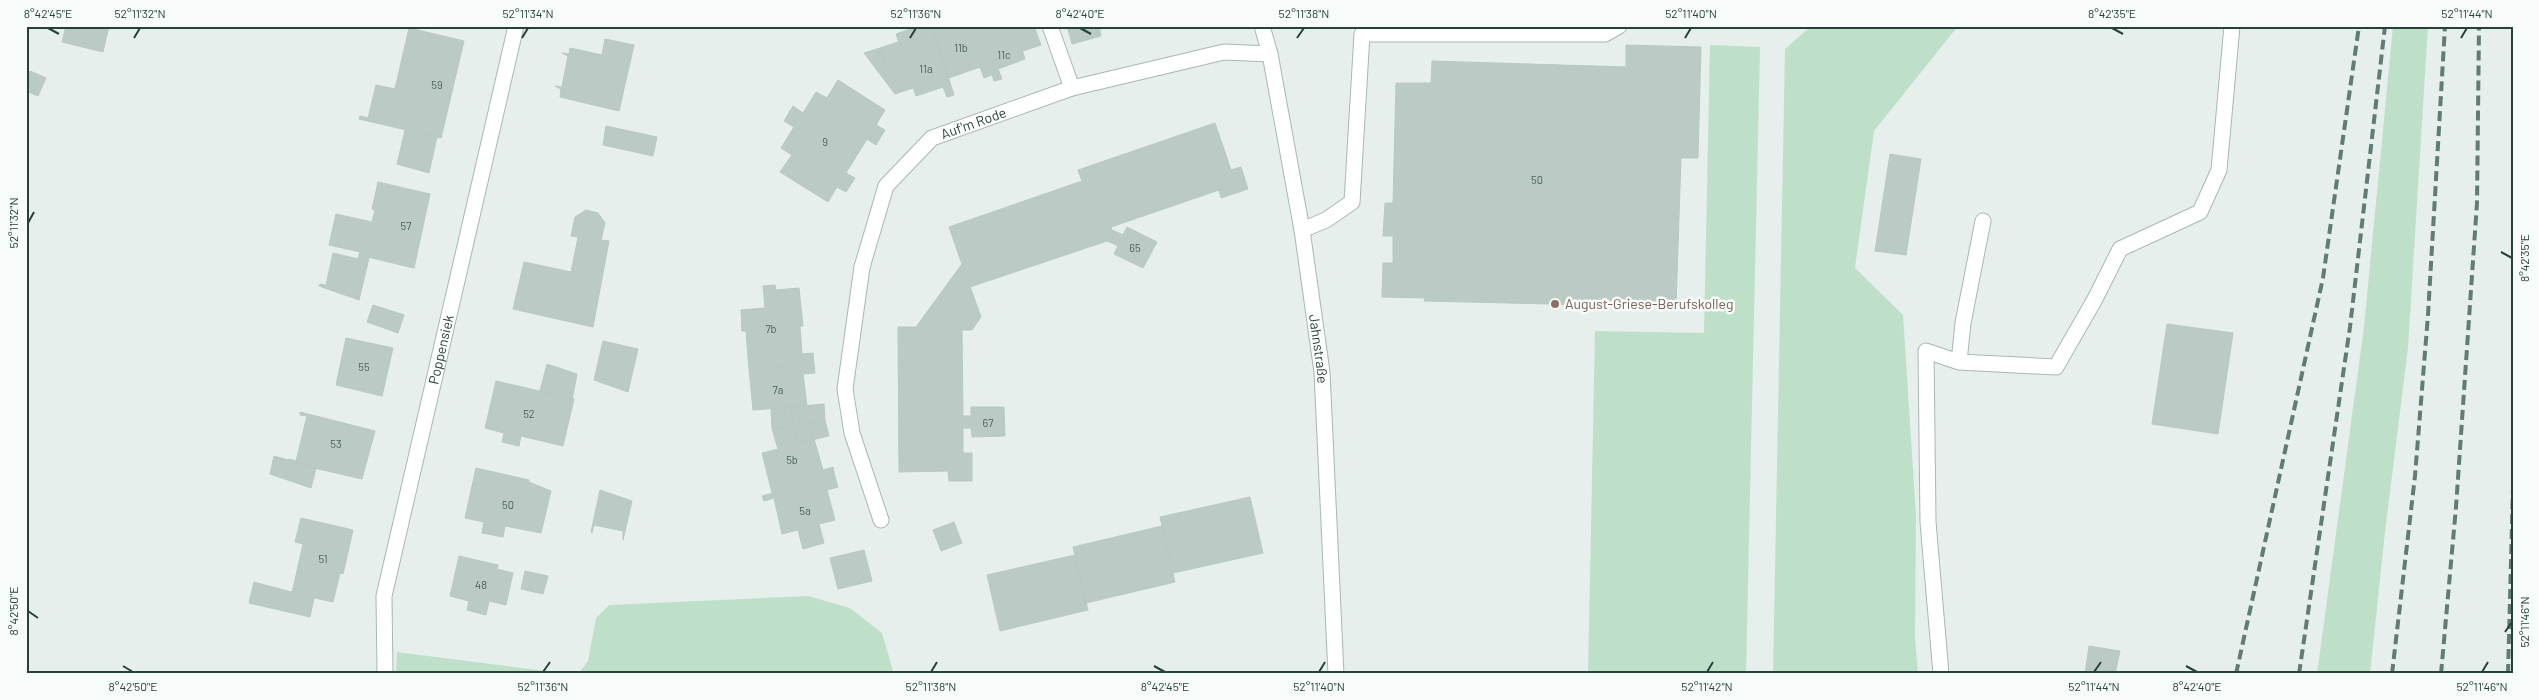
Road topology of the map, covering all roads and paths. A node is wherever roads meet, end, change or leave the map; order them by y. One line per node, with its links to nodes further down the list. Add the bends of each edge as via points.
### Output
1 (516, 26): 12 (street, Poppensiek, via 384,596)
2 (1050, 26): 7 (street)
3 (1262, 26): 6 (street, Jahnstraße)
4 (1619, 26): 9 (street, via 1605,34 1362,34 1352,202 1326,220)
5 (2232, 26): 10 (street, via 2219,170 2200,212 2120,249 2056,367)
6 (1270, 54): 7 (street, Auf'm Rode, via 1224,52); 9 (street, Jahnstraße)
7 (1072, 88): 11 (street, Auf'm Rode, via 932,138 886,186 862,267 845,389 852,433)
8 (1983, 221): 10 (street, via 1963,323)
9 (1302, 230): 13 (street, Jahnstraße, via 1322,372)
10 (1959, 362): 14 (street, via 1926,351 1928,522)
11 (881, 520)
12 (385, 674)
13 (1336, 674)
14 (1941, 674)

